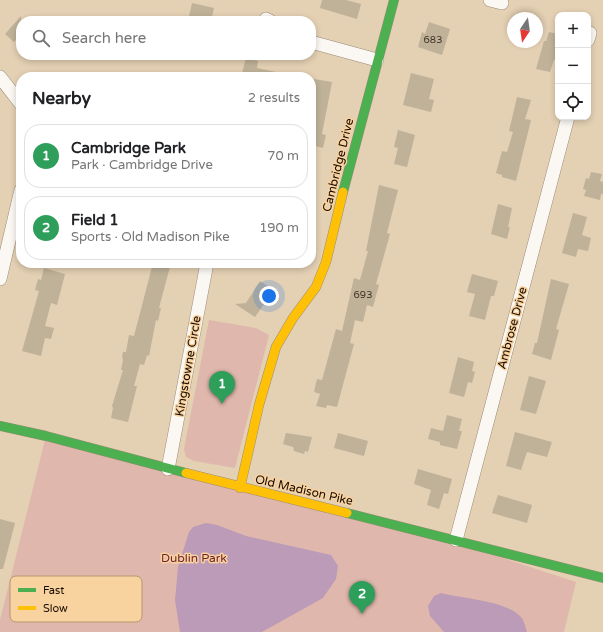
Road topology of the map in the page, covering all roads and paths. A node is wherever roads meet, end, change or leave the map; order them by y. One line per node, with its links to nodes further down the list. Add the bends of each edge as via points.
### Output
1 (394, 0): 3 (main road, Cambridge Drive)
2 (316, 43): 3 (street)
3 (377, 60): 12 (main road, Cambridge Drive, via 326,262 316,287 276,347 259,405)
4 (0, 77): 5 (street)
5 (16, 98)
6 (567, 120): 13 (street, Ambrose Drive)
7 (16, 211): 9 (street)
8 (206, 268): 11 (street, Kingstowne Circle)
9 (0, 279)
10 (0, 426): 11 (main road, Old Madison Pike)
11 (168, 470): 12 (main road, Old Madison Pike)
12 (240, 488): 13 (main road, Old Madison Pike)
13 (456, 540): 14 (main road, Old Madison Pike)
14 (603, 578)

